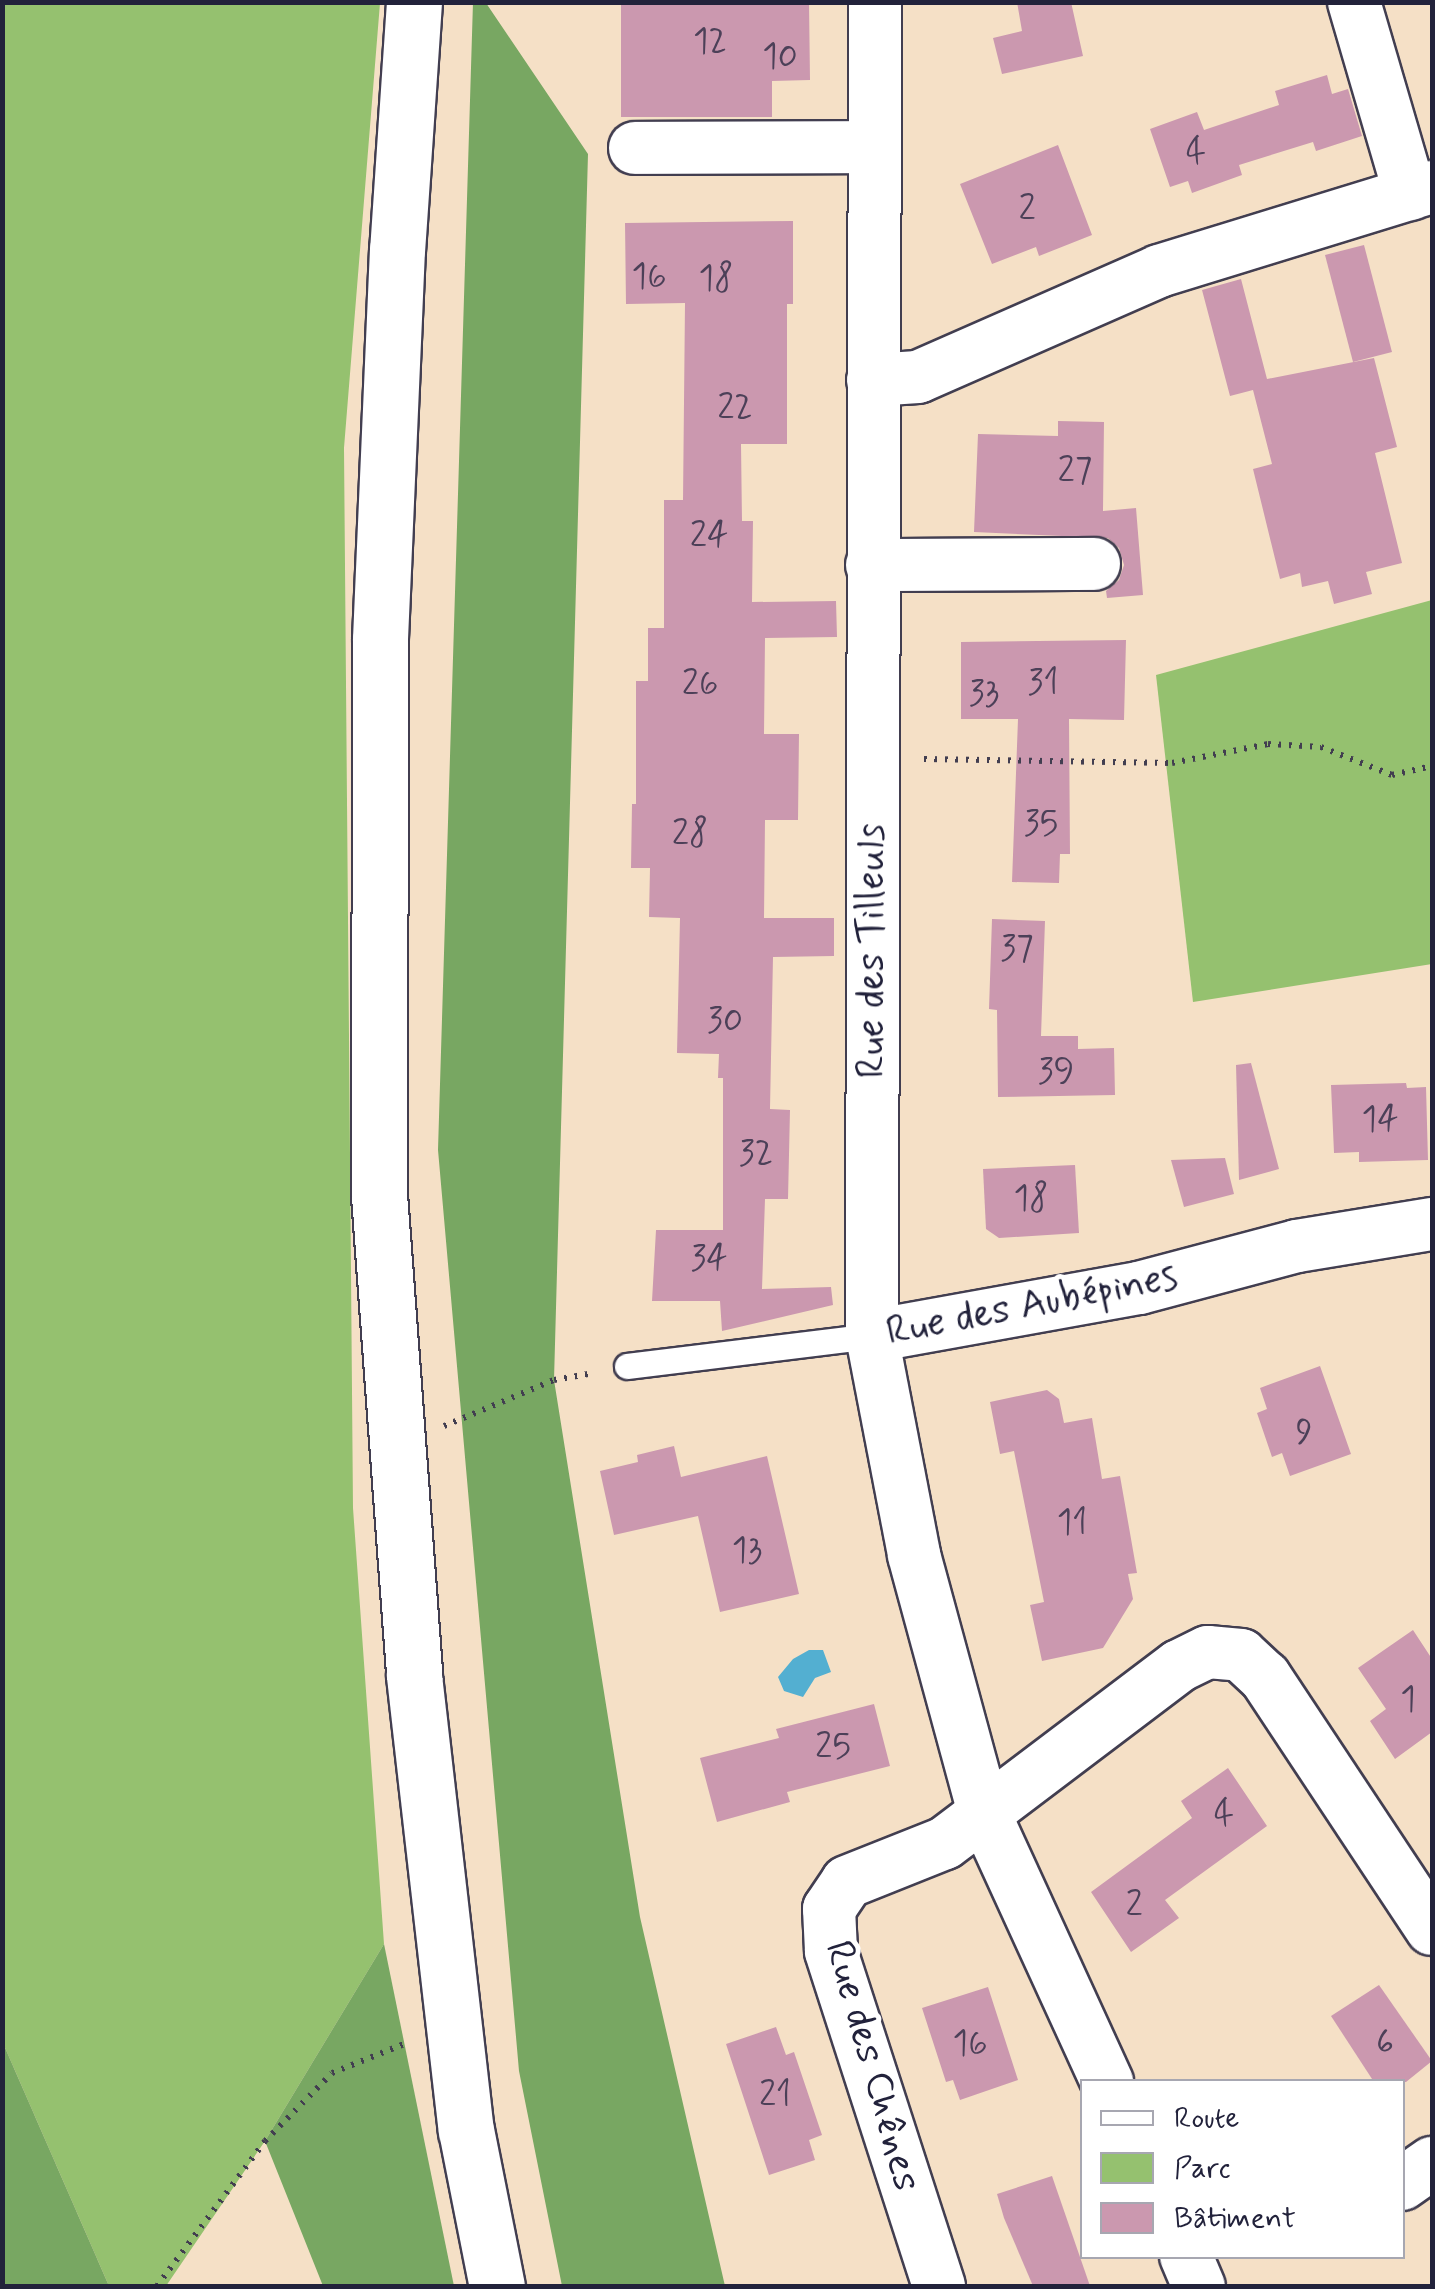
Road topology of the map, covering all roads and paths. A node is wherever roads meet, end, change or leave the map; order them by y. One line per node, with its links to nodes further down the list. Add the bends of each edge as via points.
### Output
1 (414, 2): 15 (main road, via 380,640 379,1195)
2 (875, 2): 4 (street, Rue des Tilleuls)
3 (1354, 2): 6 (street)
4 (874, 147): 5 (street); 7 (street, Rue des Tilleuls)
5 (635, 148)
6 (1421, 190): 7 (street, via 1159,271 918,377)
7 (872, 380): 9 (street, Rue des Tilleuls)
8 (1094, 564): 9 (street)
9 (872, 565): 13 (street, Rue des Tilleuls)
10 (913, 758): 11 (path, via 1172,764 1268,744 1321,748 1392,774)
11 (1432, 766)
12 (1432, 1224): 13 (street, Rue des Aubépines, via 1297,1246 1139,1288)
13 (872, 1336): 14 (lane, Rue des Aubépines); 16 (street, Rue des Tilleuls, via 914,1555)
14 (627, 1366): 15 (path, via 554,1380)
15 (397, 1445): 18 (main road, via 414,1676)
16 (984, 1813): 17 (street, Rue des Chênes, via 1178,1666 1208,1652 1241,1655 1266,1677); 19 (street, Rue des Tilleuls); 25 (street, Rue des Chênes, via 945,1843 847,1882 829,1910 831,1951)
17 (1432, 1930)
18 (454, 2023): 23 (path, via 332,2074 265,2141); 24 (main road, via 466,2130)
19 (1106, 2079)
20 (1432, 2163): 21 (street)
21 (1405, 2182)
22 (1187, 2259): 26 (street)
23 (158, 2286)
24 (498, 2286)
25 (939, 2286)
26 (1199, 2286)

